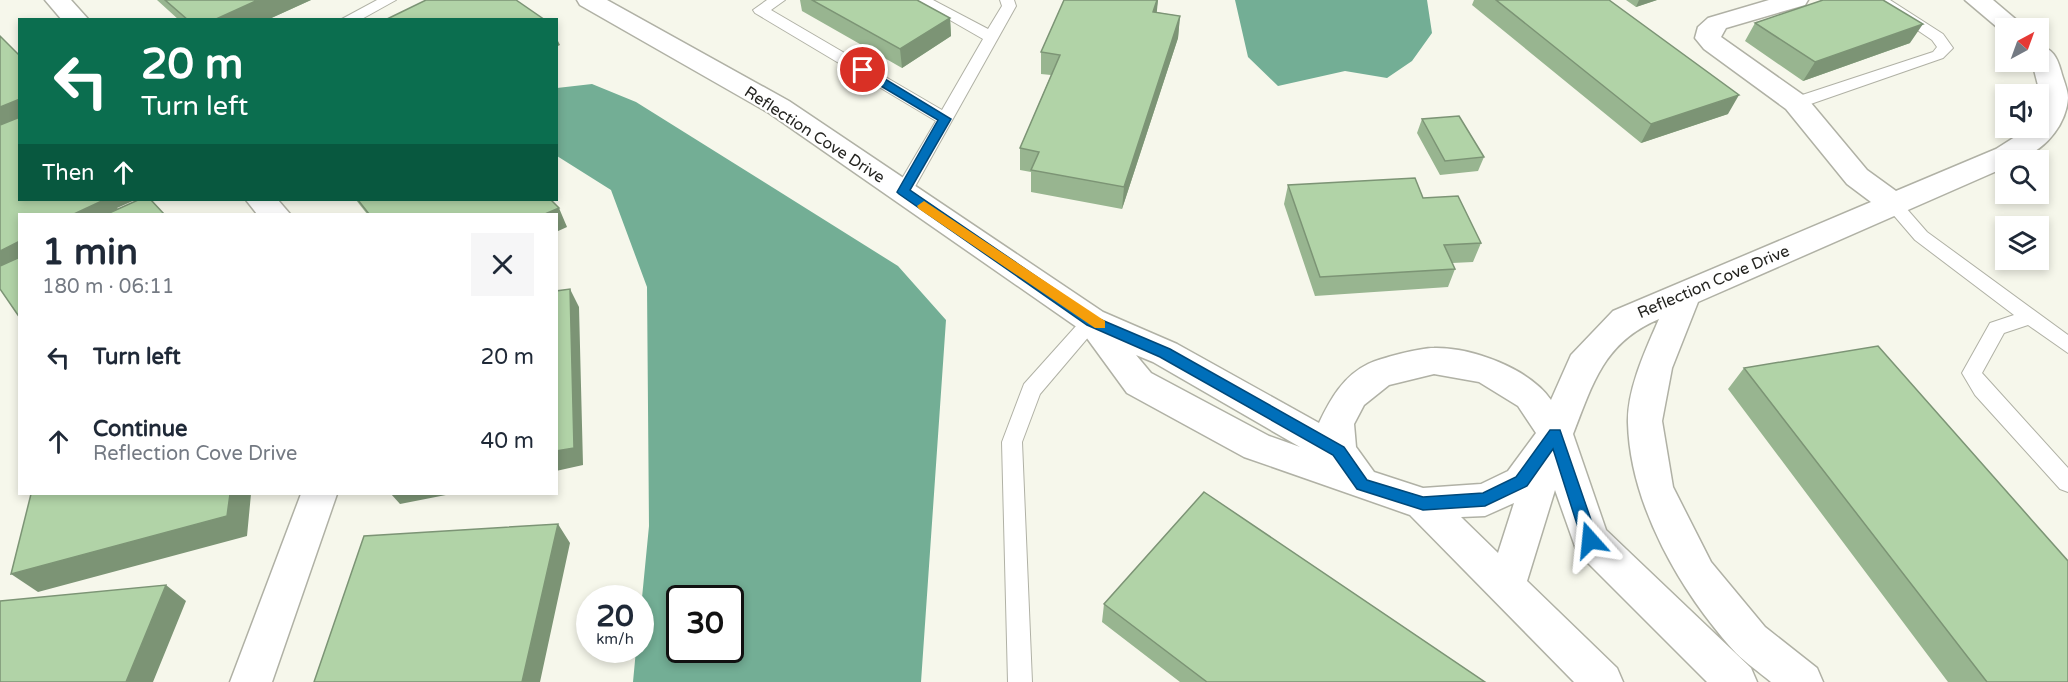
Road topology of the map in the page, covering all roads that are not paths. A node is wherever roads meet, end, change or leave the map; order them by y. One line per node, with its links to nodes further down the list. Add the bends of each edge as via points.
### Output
1 (57, 0): 10 (street)
2 (390, 0): 11 (lane)
3 (589, 0): 17 (street, Reflection Cove Drive, via 779,107)
4 (778, 0): 16 (lane, via 760,10)
5 (922, 0): 13 (lane)
6 (1007, 0): 13 (lane, via 1009,6)
7 (1796, 0): 15 (street, via 1717,23 1711,27 1708,38)
8 (1880, 0): 15 (lane, via 1938,37 1945,48 1938,55)
9 (1977, 0): 12 (street)
10 (75, 18)
11 (351, 18)
12 (2002, 18)
13 (991, 37): 16 (lane)
14 (2048, 72): 19 (street, Reflection Cove Drive, via 2055,97 2043,131 2006,156)
15 (1796, 103): 19 (street, via 1857,177)
16 (945, 119): 17 (lane)
17 (903, 192): 23 (street, Reflection Cove Drive)
18 (261, 201): 20 (street)
19 (1893, 204): 21 (street, Reflection Cove Drive); 22 (lane, via 1921,236)
20 (274, 213)
21 (1685, 293): 25 (street, Reflection Cove Drive, via 1624,320 1591,355 1583,364); 36 (street, via 1655,368 1645,421 1655,488 1697,574 1751,640)
22 (2030, 316): 24 (lane); 27 (lane, via 1997,328 1972,373)
23 (1092, 321): 26 (street, Reflection Cove Drive, via 1165,353); 28 (street, Reflection Cove Drive, via 1139,383 1257,447); 33 (lane, via 1031,390 1012,442)
24 (2068, 345)
25 (1555, 434): 26 (street, via 1530,396 1487,370 1434,361 1379,374 1352,395 1336,423); 30 (street, via 1521,482 1485,500); 31 (street, Reflection Cove Drive); 35 (street, via 1590,540)
26 (1338, 451): 28 (street)
27 (2068, 483)
28 (1362, 484): 30 (street)
29 (319, 495): 32 (street)
30 (1423, 504): 31 (street)
31 (1506, 587): 34 (street)
32 (251, 682)
33 (1020, 682)
34 (1602, 682)
35 (1736, 682)
36 (1802, 682)

